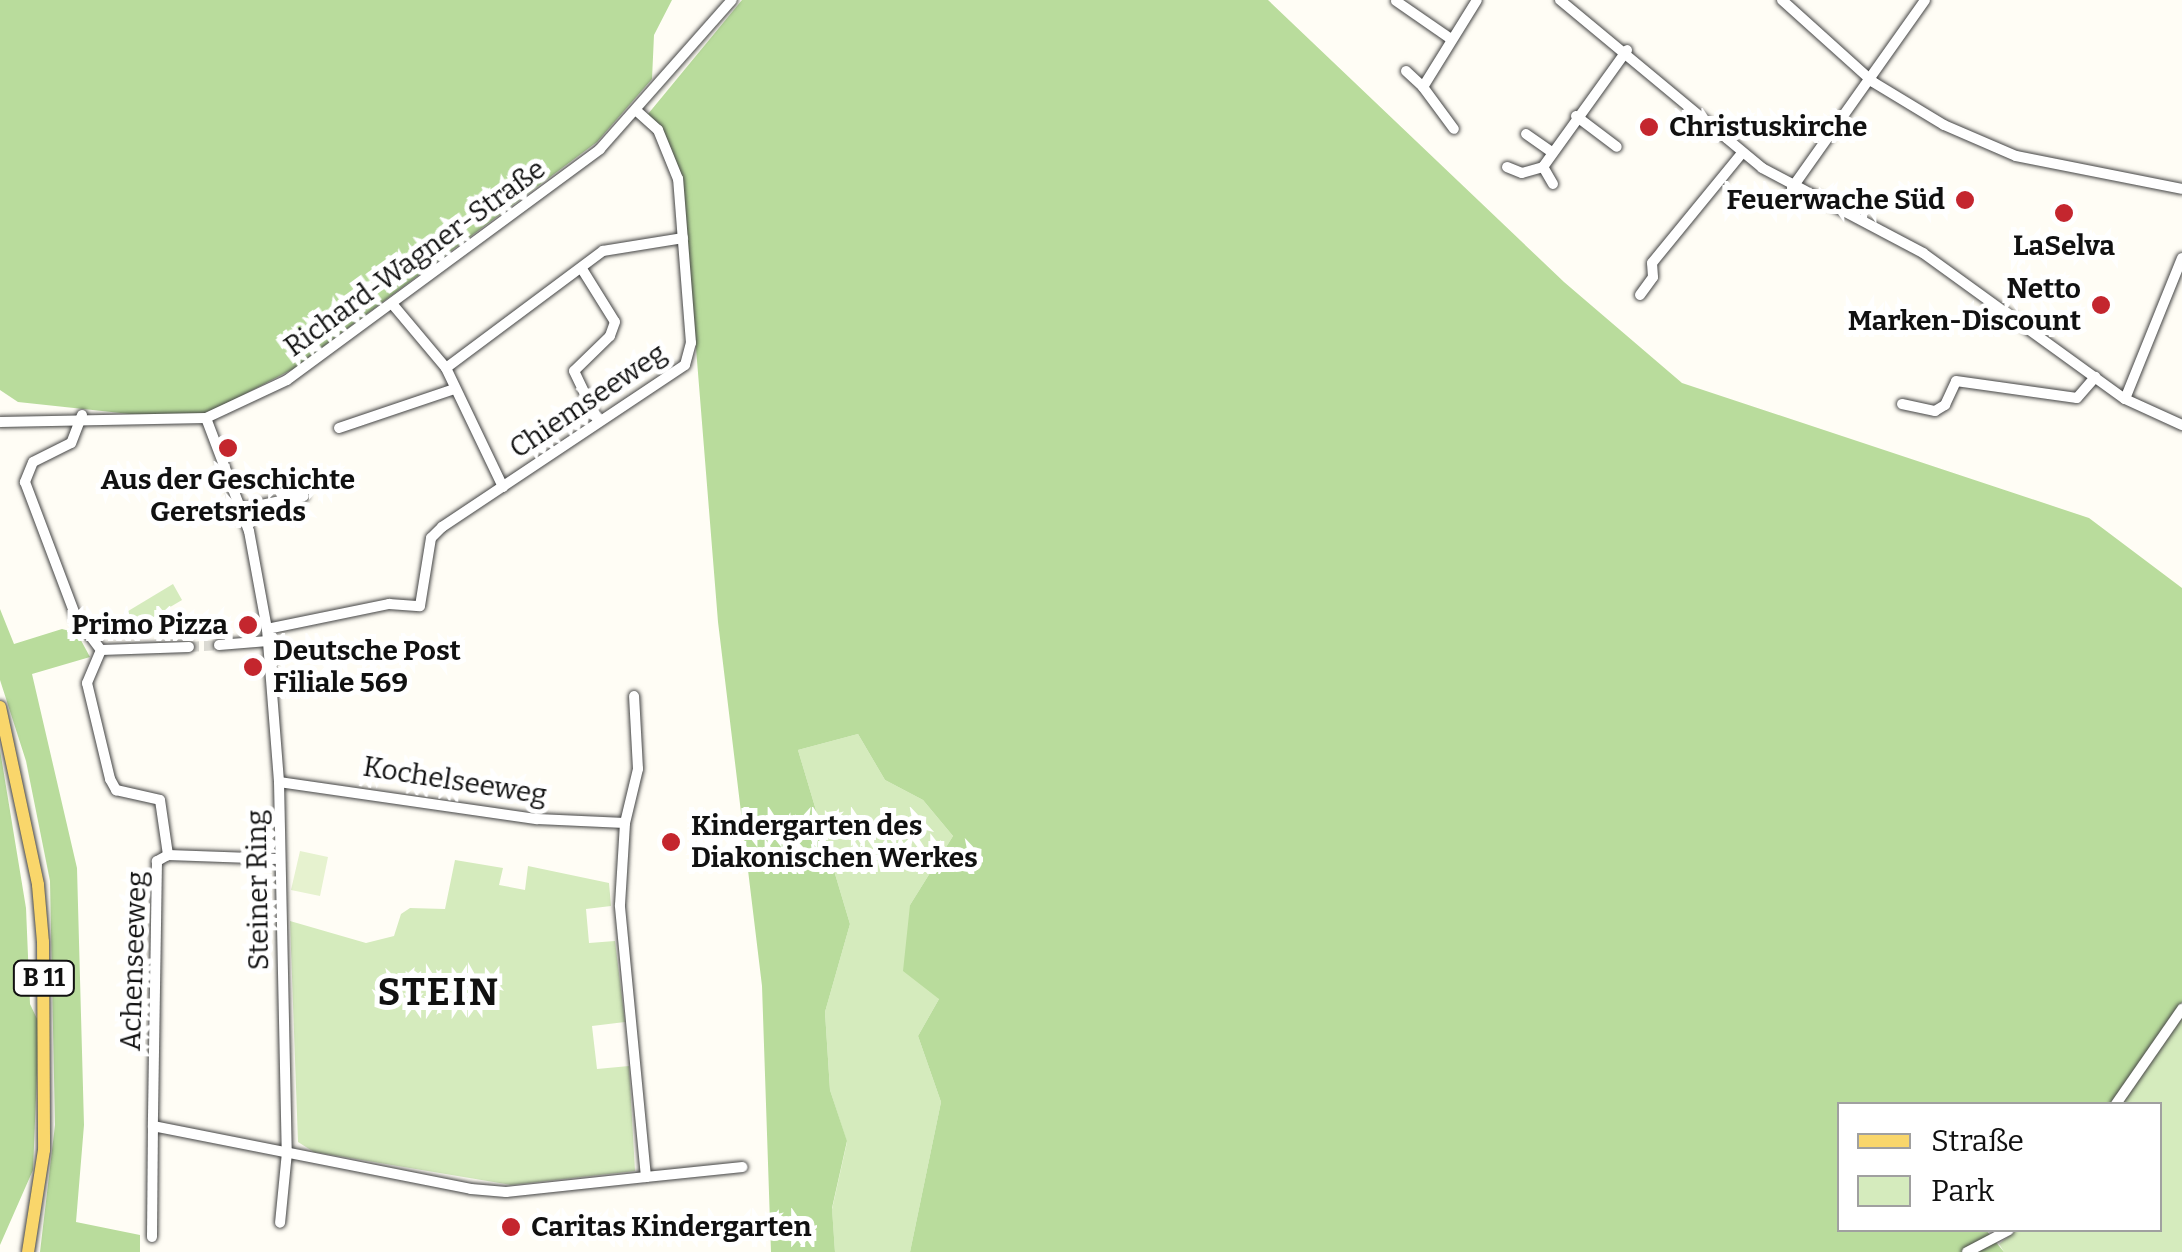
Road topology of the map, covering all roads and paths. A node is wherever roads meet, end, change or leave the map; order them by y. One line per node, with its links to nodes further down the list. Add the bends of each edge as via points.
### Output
1 (732, 0): 12 (street, Richard-Wagner-Straße)
2 (1560, 0): 8 (street)
3 (1782, 0): 10 (street)
4 (1925, 0): 10 (street)
5 (1396, 1): 7 (street)
6 (1470, 2): 7 (street)
7 (1451, 39): 11 (street)
8 (1627, 50): 13 (street); 18 (street)
9 (1406, 71): 11 (street)
10 (1873, 82): 22 (street); 23 (street, via 2016,156)
11 (1424, 87): 14 (street)
12 (638, 112): 24 (street, Chiemseeweg, via 670,152); 28 (street, Richard-Wagner-Straße, via 600,149)
13 (1576, 116): 16 (street); 17 (street)
14 (1454, 128)
15 (1526, 134): 17 (street)
16 (1616, 148)
17 (1552, 152): 19 (street)
18 (1742, 153): 22 (street); 27 (street, via 1652,262 1653,277)
19 (1543, 166): 20 (street, via 1522,174); 21 (street)
20 (1507, 167)
21 (1553, 184)
22 (1792, 188): 30 (street, via 1923,253)
23 (2182, 189)
24 (683, 238): 26 (street, via 615,246); 36 (street, Chiemseeweg, via 690,358)
25 (2182, 258): 32 (street)
26 (582, 269): 29 (street); 36 (street, via 615,322 610,336 574,370)
27 (1640, 295)
28 (394, 306): 29 (street); 35 (street, Richard-Wagner-Straße, via 287,380)
29 (446, 368): 31 (street)
30 (2094, 377): 32 (street); 33 (street, via 2077,398 1956,380 1935,411)
31 (454, 390): 39 (street); 40 (street)
32 (2126, 399): 38 (street)
33 (1902, 404)
34 (82, 415): 35 (street, Richard-Wagner-Straße); 37 (street, Richard-Wagner-Straße); 46 (street, via 71,444 34,462 25,482 76,617)
35 (206, 418): 42 (street, Steiner Ring)
36 (597, 419): 40 (street, Chiemseeweg)
37 (0, 422)
38 (2182, 425)
39 (339, 428)
40 (502, 486): 43 (street, Chiemseeweg, via 431,538 420,606 389,604)
41 (304, 496): 42 (street)
42 (242, 509): 43 (street, Steiner Ring)
43 (267, 635): 44 (street); 49 (street, Steiner Ring)
44 (220, 645)
45 (189, 647): 46 (street)
46 (101, 650): 51 (street, via 87,683 110,779 116,790 160,800)
47 (634, 696): 50 (street, via 638,769)
48 (0, 707): 62 (main road, B 11, via 38,885 43,942 44,1150)
49 (279, 782): 50 (street, Kochelseeweg, via 537,818); 52 (street, Steiner Ring)
50 (625, 823): 58 (street, via 620,905)
51 (168, 855): 52 (street, Achenseeweg); 55 (street, Achenseeweg, via 157,861)
52 (279, 859): 56 (street, Steiner Ring)
53 (2182, 1009): 54 (street)
54 (2117, 1102)
55 (153, 1126): 56 (street); 61 (street, Achenseeweg)
56 (287, 1152): 58 (street, via 506,1192); 59 (street, Steiner Ring)
57 (742, 1167): 58 (street)
58 (646, 1177)
59 (280, 1223)
60 (2004, 1232): 63 (street)
61 (152, 1237)
62 (28, 1252)
63 (1967, 1252)

